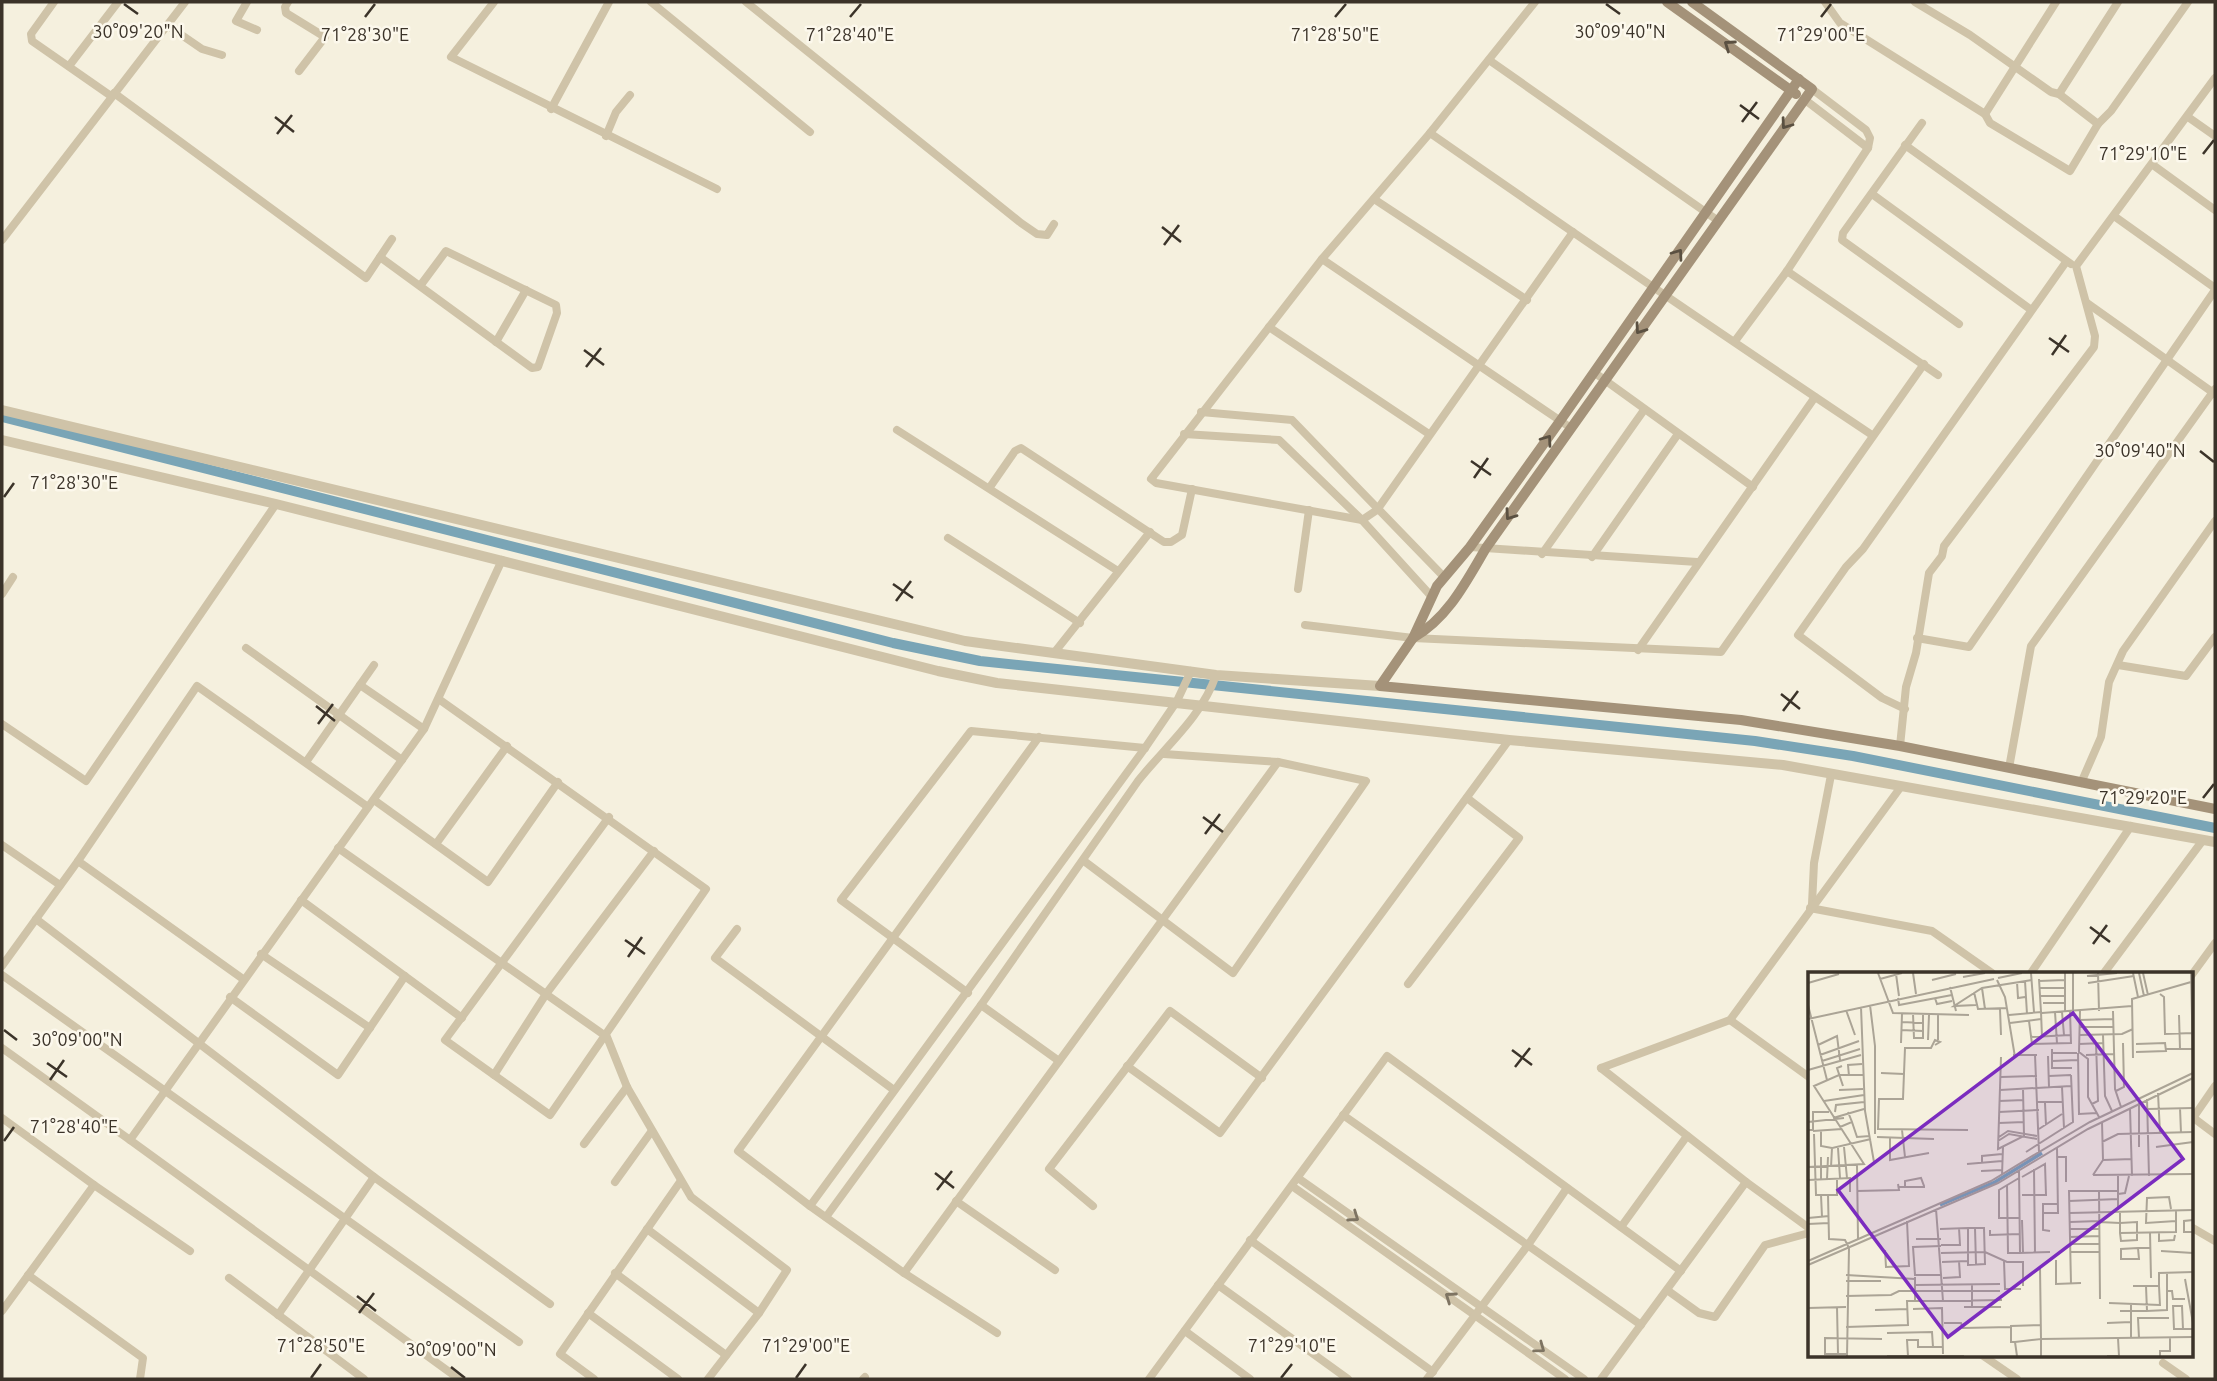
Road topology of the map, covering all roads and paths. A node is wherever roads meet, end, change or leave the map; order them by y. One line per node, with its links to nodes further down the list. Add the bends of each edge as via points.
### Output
1 (54, 2): 22 (street, via 31,34 32,41)
2 (118, 2): 22 (street)
3 (185, 2): 18 (street)
4 (247, 2): 19 (street, via 236,21)
5 (288, 2): 24 (street, via 286,13 325,37)
6 (494, 2): 33 (street, via 451,57)
7 (609, 2): 33 (street)
8 (651, 2): 38 (street)
9 (746, 2): 51 (street, via 1021,223 1037,234 1047,234)
10 (1535, 2): 21 (street)
11 (1692, 2): 26 (main road)
12 (1825, 2): 34 (street, via 1840,23)
13 (2056, 2): 23 (street)
14 (2118, 2): 29 (street)
15 (2188, 2): 37 (street)
16 (1671, 3): 28 (main road, one-way to 16)
17 (1921, 3): 23 (street)
18 (167, 25): 20 (street); 30 (street)
19 (257, 30)
20 (222, 55)
21 (1489, 61): 39 (street); 50 (street)
22 (69, 66): 30 (street)
23 (2015, 67): 29 (street); 34 (street)
24 (299, 71)
25 (2215, 78): 35 (street)
26 (1799, 79): 27 (main road); 28 (main road)
27 (1812, 89): 32 (main road); 43 (street, via 1866,130)
28 (1791, 90): 32 (main road); 50 (main road)
29 (2059, 94): 37 (street)
30 (112, 95): 54 (street); 55 (street, via 366,278)
31 (630, 95): 40 (street)
32 (1804, 99): 43 (street); 50 (main road, one-way to 50)
33 (551, 109): 40 (street)
34 (1984, 114): 37 (street, via 1990,123 2070,171)
35 (2189, 117): 41 (street); 44 (street)
36 (1922, 123): 42 (street)
37 (2098, 124)
38 (810, 132)
39 (1430, 133): 47 (street); 52 (street)
40 (606, 136): 45 (street)
41 (2215, 136)
42 (1905, 145): 46 (street); 57 (street)
43 (1868, 148): 59 (street)
44 (2153, 165): 48 (street); 49 (street)
45 (717, 189)
46 (1872, 194): 67 (street); 68 (street, via 1842,240)
47 (1374, 199): 56 (street); 65 (street)
48 (2215, 210)
49 (2114, 216): 58 (street); 62 (street)
50 (1713, 217): 61 (main road, one-way to 50); 64 (main road)
51 (1054, 224)
52 (1573, 232): 61 (street); 65 (street)
53 (392, 239): 55 (street)
54 (2, 240)
55 (380, 257): 60 (street)
56 (1322, 258): 69 (street); 74 (street)
57 (2066, 262): 58 (street); 67 (street)
58 (2076, 266): 66 (street)
59 (1787, 271): 70 (street); 73 (street)
60 (420, 286): 63 (street, via 446,251); 71 (street)
61 (1653, 289): 64 (street); 75 (main road)
62 (2215, 289): 72 (street)
63 (526, 290): 71 (street); 71 (street, via 557,309 538,368)
64 (1664, 295): 70 (street); 77 (main road, one-way to 77)
65 (1527, 300): 74 (street)
66 (2087, 303): 72 (street); 117 (street, via 2094,347 1944,546 1929,573)
67 (2030, 309): 130 (street, via 1798,635 1882,698)
68 (1959, 324)
69 (1269, 327): 82 (street); 87 (street)
70 (1735, 341): 79 (street)
71 (496, 342)
72 (2165, 359): 78 (street); 117 (street, via 1969,647)
73 (1924, 364): 76 (street); 89 (street)
74 (1478, 368): 83 (street); 87 (street)
75 (1595, 373): 77 (street); 83 (main road)
76 (1938, 375)
77 (1604, 380): 81 (street); 84 (main road)
78 (2215, 392): 143 (street, via 2031,646)
79 (1815, 397): 89 (street); 92 (street)
80 (2, 410): 120 (street, via 965,641)
81 (1644, 411): 88 (street); 103 (street)
82 (1201, 412): 86 (street); 96 (street, via 1292,419)
83 (1560, 421): 84 (street); 101 (main road, one-way to 83)
84 (1571, 428): 102 (main road, one-way to 102)
85 (897, 430): 91 (street)
86 (1184, 434): 93 (street, via 1152,479); 97 (street, via 1279,440)
87 (1429, 434): 96 (street)
88 (1678, 434): 92 (street); 104 (street)
89 (1872, 435): 119 (street, via 1721,652)
90 (2, 440): 94 (street)
91 (990, 487): 99 (street, via 1021,448); 107 (street)
92 (1753, 487): 106 (street)
93 (1192, 489): 95 (street); 99 (street, via 1182,535 1164,542)
94 (276, 504): 105 (street); 132 (street, via 86,781)
95 (1309, 510): 97 (street); 110 (street)
96 (1377, 510): 97 (street); 109 (street)
97 (1362, 520): 112 (street)
98 (2215, 521): 121 (street, via 2123,651)
99 (1150, 532): 107 (street)
100 (948, 537): 113 (street)
101 (1470, 547): 102 (street); 109 (main road)
102 (1486, 548): 103 (street); 116 (main road, via 1457,598)
103 (1542, 554): 104 (street)
104 (1592, 556): 106 (street)
105 (502, 560): 127 (street, via 938,671 1080,694); 128 (street)
106 (1697, 562): 119 (street)
107 (1118, 571): 113 (street)
108 (13, 577): 111 (street)
109 (1444, 577): 112 (main road)
110 (1298, 589)
111 (2, 594)
112 (1432, 597): 116 (main road)
113 (1080, 623): 120 (street)
114 (1304, 625): 116 (street)
115 (2215, 637): 121 (street, via 2186,676)
116 (1413, 638): 119 (street); 126 (main road)
117 (1917, 638): 130 (street)
118 (246, 648): 131 (street)
119 (1638, 650)
120 (1054, 653): 123 (street)
121 (2118, 665): 146 (street, via 2109,682 2101,737)
122 (374, 666): 125 (street)
123 (1191, 674): 124 (street); 127 (street)
124 (1214, 679): 126 (street); 129 (street)
125 (360, 685): 131 (street); 133 (street)
126 (1380, 686): 137 (main road, via 1741,720)
127 (1178, 698): 129 (street); 138 (street)
128 (440, 700): 133 (street); 136 (street)
129 (1203, 701): 135 (street); 139 (street)
130 (1905, 709): 137 (street)
131 (340, 716): 140 (street); 141 (street)
132 (2, 724)
133 (424, 729): 140 (street)
134 (1039, 737): 138 (street); 167 (street); 167 (street, via 971,731 841,900)
135 (1509, 740): 144 (street, via 1783,765); 148 (street)
136 (507, 746): 145 (street); 155 (street)
137 (1900, 746): 143 (main road)
138 (1145, 748): 180 (street)
139 (1164, 754): 142 (street); 160 (street, via 1138,781)
140 (402, 760): 149 (street)
141 (306, 762): 149 (street); 159 (street, via 197,686)
142 (1278, 762): 165 (street); 165 (street, via 1366,780 1233,973)
143 (2009, 768): 146 (main road)
144 (1831, 775): 147 (street); 163 (street, via 1814,863)
145 (558, 782): 151 (street); 155 (street, via 488,882)
146 (2081, 783): 150 (main road)
147 (1900, 788): 152 (street); 163 (street)
148 (1467, 798): 179 (street, via 1519,838); 195 (street)
149 (371, 803): 155 (street); 157 (street)
150 (2215, 809)
151 (609, 817): 158 (street); 170 (street)
152 (2131, 826): 153 (street); 173 (street)
153 (2203, 840): 154 (street); 174 (street)
154 (2215, 842)
155 (436, 844)
156 (2, 845): 161 (street)
157 (338, 848): 162 (street); 170 (street)
158 (654, 850): 181 (street); 188 (street, via 706,889)
159 (78, 861): 161 (street); 178 (street)
160 (1084, 861): 165 (street); 183 (street)
161 (60, 885): 164 (street)
162 (300, 900): 169 (street); 177 (street)
163 (1811, 907): 172 (street, via 1932,931); 185 (street)
164 (36, 919): 171 (street); 189 (street)
165 (1162, 920): 191 (street)
166 (737, 929): 187 (street, via 715,958)
167 (893, 938): 180 (street); 187 (street)
168 (2215, 943): 176 (street)
169 (261, 954): 178 (street); 186 (street)
170 (500, 962): 181 (street); 184 (street)
171 (2, 966)
172 (1991, 972)
173 (2032, 972)
174 (2106, 972)
175 (2, 975): 199 (street)
176 (2192, 975)
177 (405, 976): 184 (street); 186 (street)
178 (243, 979): 182 (street)
179 (1408, 984)
180 (968, 993): 198 (street)
181 (546, 994): 188 (street); 193 (street)
182 (230, 997): 186 (street, via 338,1075); 189 (street)
183 (981, 1005): 191 (street); 219 (street)
184 (462, 1018): 193 (street, via 445,1040)
185 (1730, 1020): 194 (street); 205 (street, via 1601,1068)
186 (370, 1028)
187 (821, 1036): 198 (street); 217 (street, via 738,1151)
188 (607, 1037): 193 (street, via 550,1115); 197 (street)
189 (198, 1042): 199 (street); 208 (street)
190 (2, 1048): 206 (street)
191 (1059, 1061): 216 (street)
192 (1127, 1066): 195 (street, via 1170,1011); 195 (street, via 1220,1133); 218 (street, via 1049,1169)
193 (494, 1075)
194 (1808, 1076)
195 (1262, 1078)
196 (2215, 1086): 201 (street)
197 (627, 1087): 203 (street); 207 (street)
198 (894, 1090): 217 (street)
199 (162, 1091): 206 (street); 220 (street)
200 (1343, 1115): 209 (street); 215 (street, via 1387,1056); 228 (street)
201 (2192, 1117): 204 (street)
202 (2, 1118): 213 (street)
203 (651, 1132): 210 (street); 211 (street)
204 (2215, 1134)
205 (1687, 1136): 212 (street); 221 (street)
206 (130, 1140): 230 (street)
207 (584, 1144)
208 (374, 1177): 220 (street); 239 (street)
209 (1298, 1178): 214 (street); 240 (street, one-way to 240)
210 (615, 1182)
211 (680, 1182): 223 (street); 243 (street, via 691,1197 787,1270)
212 (1746, 1182): 224 (street); 232 (street)
213 (94, 1185): 229 (street); 235 (street)
214 (1292, 1186): 226 (street); 245 (street, one-way to 214)
215 (1567, 1188): 221 (street); 228 (street)
216 (956, 1201): 231 (street); 234 (street)
217 (810, 1206): 219 (street)
218 (1093, 1206)
219 (826, 1217): 234 (street)
220 (347, 1220): 230 (street); 249 (street)
221 (1621, 1227): 232 (street)
222 (2192, 1228): 227 (street)
223 (647, 1229): 233 (street); 243 (street)
224 (1808, 1230)
225 (1808, 1231): 238 (street, via 1765,1245 1715,1317 1707,1318)
226 (1250, 1240): 237 (street); 253 (street)
227 (2215, 1241)
228 (1528, 1245): 240 (street); 246 (street)
229 (190, 1251)
230 (311, 1269): 244 (street); 256 (street)
231 (1055, 1270)
232 (1681, 1271): 238 (street)
233 (615, 1273): 242 (street); 250 (street)
234 (904, 1273): 248 (street)
235 (28, 1275): 241 (street); 254 (street, via 143,1358)
236 (229, 1278): 244 (street)
237 (1218, 1285): 247 (street); 262 (street)
238 (1667, 1290): 246 (street)
239 (550, 1304)
240 (1483, 1306): 245 (street); 264 (street, one-way to 264)
241 (2, 1311)
242 (588, 1313): 257 (street, via 560,1354); 258 (street)
243 (759, 1313): 250 (street)
244 (278, 1315): 255 (street)
245 (1476, 1315): 253 (street); 263 (street)
246 (1641, 1325): 265 (street)
247 (1185, 1331): 260 (street); 261 (street)
248 (997, 1333)
249 (519, 1342)
250 (726, 1355): 259 (street)
251 (1983, 1356): 266 (street)
252 (2163, 1363): 267 (street)
253 (1430, 1375)
254 (140, 1379)
255 (365, 1379)
256 (459, 1379)
257 (594, 1379)
258 (678, 1379)
259 (708, 1379)
260 (1151, 1379)
261 (1250, 1379)
262 (1348, 1379)
263 (1565, 1379)
264 (1584, 1379)
265 (1601, 1379)
266 (2017, 1379)
267 (2186, 1379)

